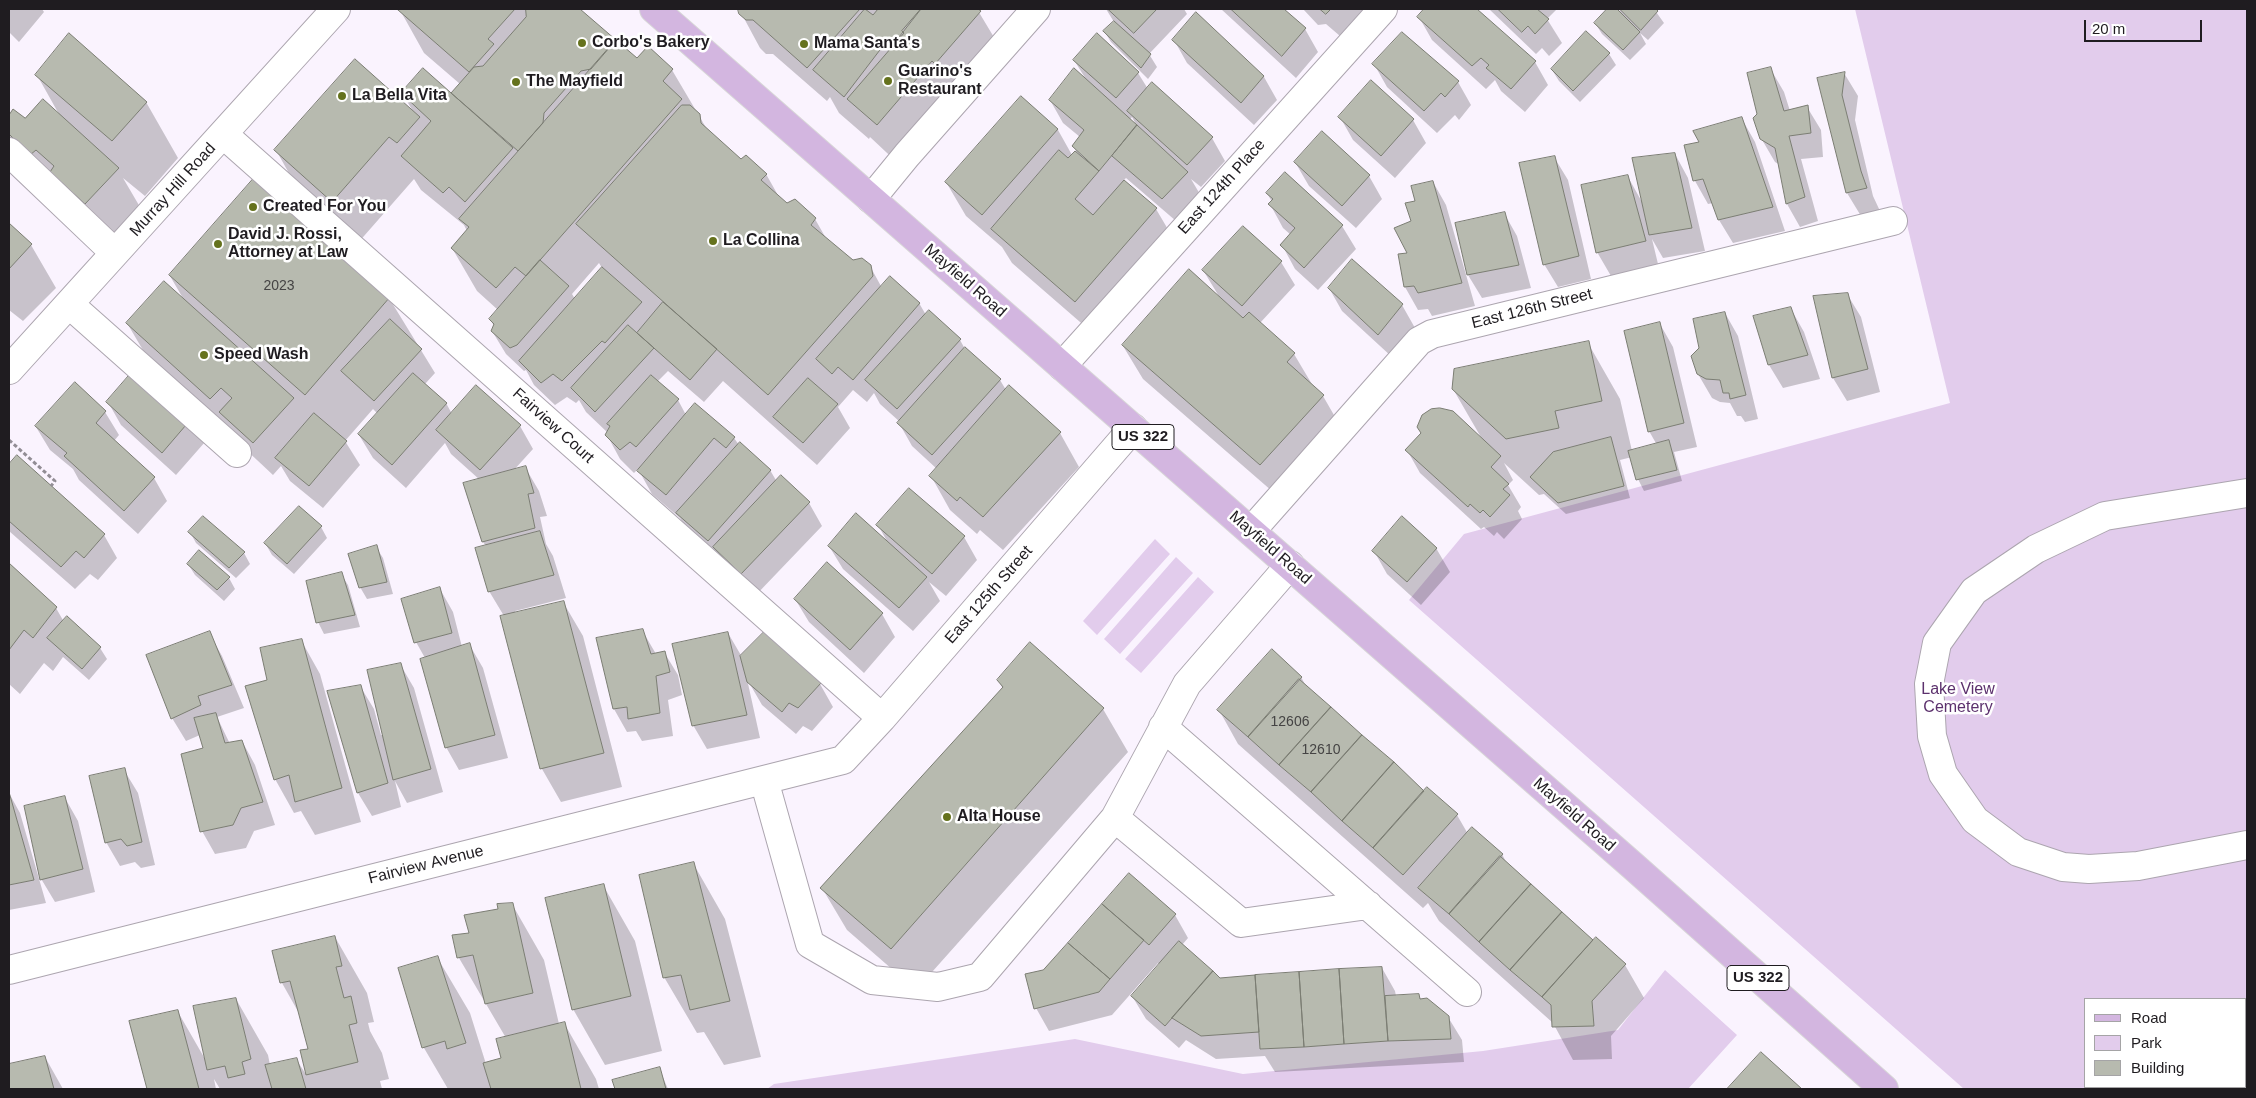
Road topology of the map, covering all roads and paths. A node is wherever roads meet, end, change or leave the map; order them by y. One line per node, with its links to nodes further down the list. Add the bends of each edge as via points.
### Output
1 (336, 9): 5 (street, Murray Hill Road)
2 (1036, 9): 7 (street)
3 (1383, 9): 11 (street, East 124th Place)
4 (661, 11): 7 (main road, Mayfield Road / US 322)
5 (223, 134): 9 (street, Murray Hill Road); 20 (street, Fairview Court)
6 (9, 152): 9 (street)
7 (871, 199): 11 (main road, Mayfield Road / US 322)
8 (1894, 221): 18 (street, East 126th Street, via 1432,334 1419,340)
9 (115, 253): 10 (street, Murray Hill Road)
10 (69, 304): 12 (street, Murray Hill Road); 15 (street)
11 (1062, 366): 13 (main road, Mayfield Road / US 322)
12 (9, 370)
13 (1133, 428): 18 (main road, Mayfield Road / US 322); 20 (street, East 125th Street)
14 (9, 440): 16 (path, via 55,481)
15 (238, 453)
16 (51, 486)
17 (2247, 493): 25 (street, via 2105,516 2036,549 1974,591 1938,643 1929,684 1932,736 1943,774 1975,820 2018,852 2063,867 2089,868 2138,866)
18 (1251, 531): 19 (main road, Mayfield Road / US 322)
19 (1290, 565): 21 (street, via 1187,684); 29 (main road, Mayfield Road / US 322)
20 (882, 718): 22 (street, East 125th Street)
21 (1163, 727): 24 (street); 26 (street)
22 (843, 760): 23 (street, Fairview Avenue)
23 (764, 780): 24 (street, via 810,944 872,980 938,987 980,977); 27 (street, Fairview Avenue)
24 (1115, 818): 26 (street, via 1241,923)
25 (2247, 845)
26 (1368, 905): 28 (street)
27 (9, 970)
28 (1467, 992)
29 (1884, 1089)

